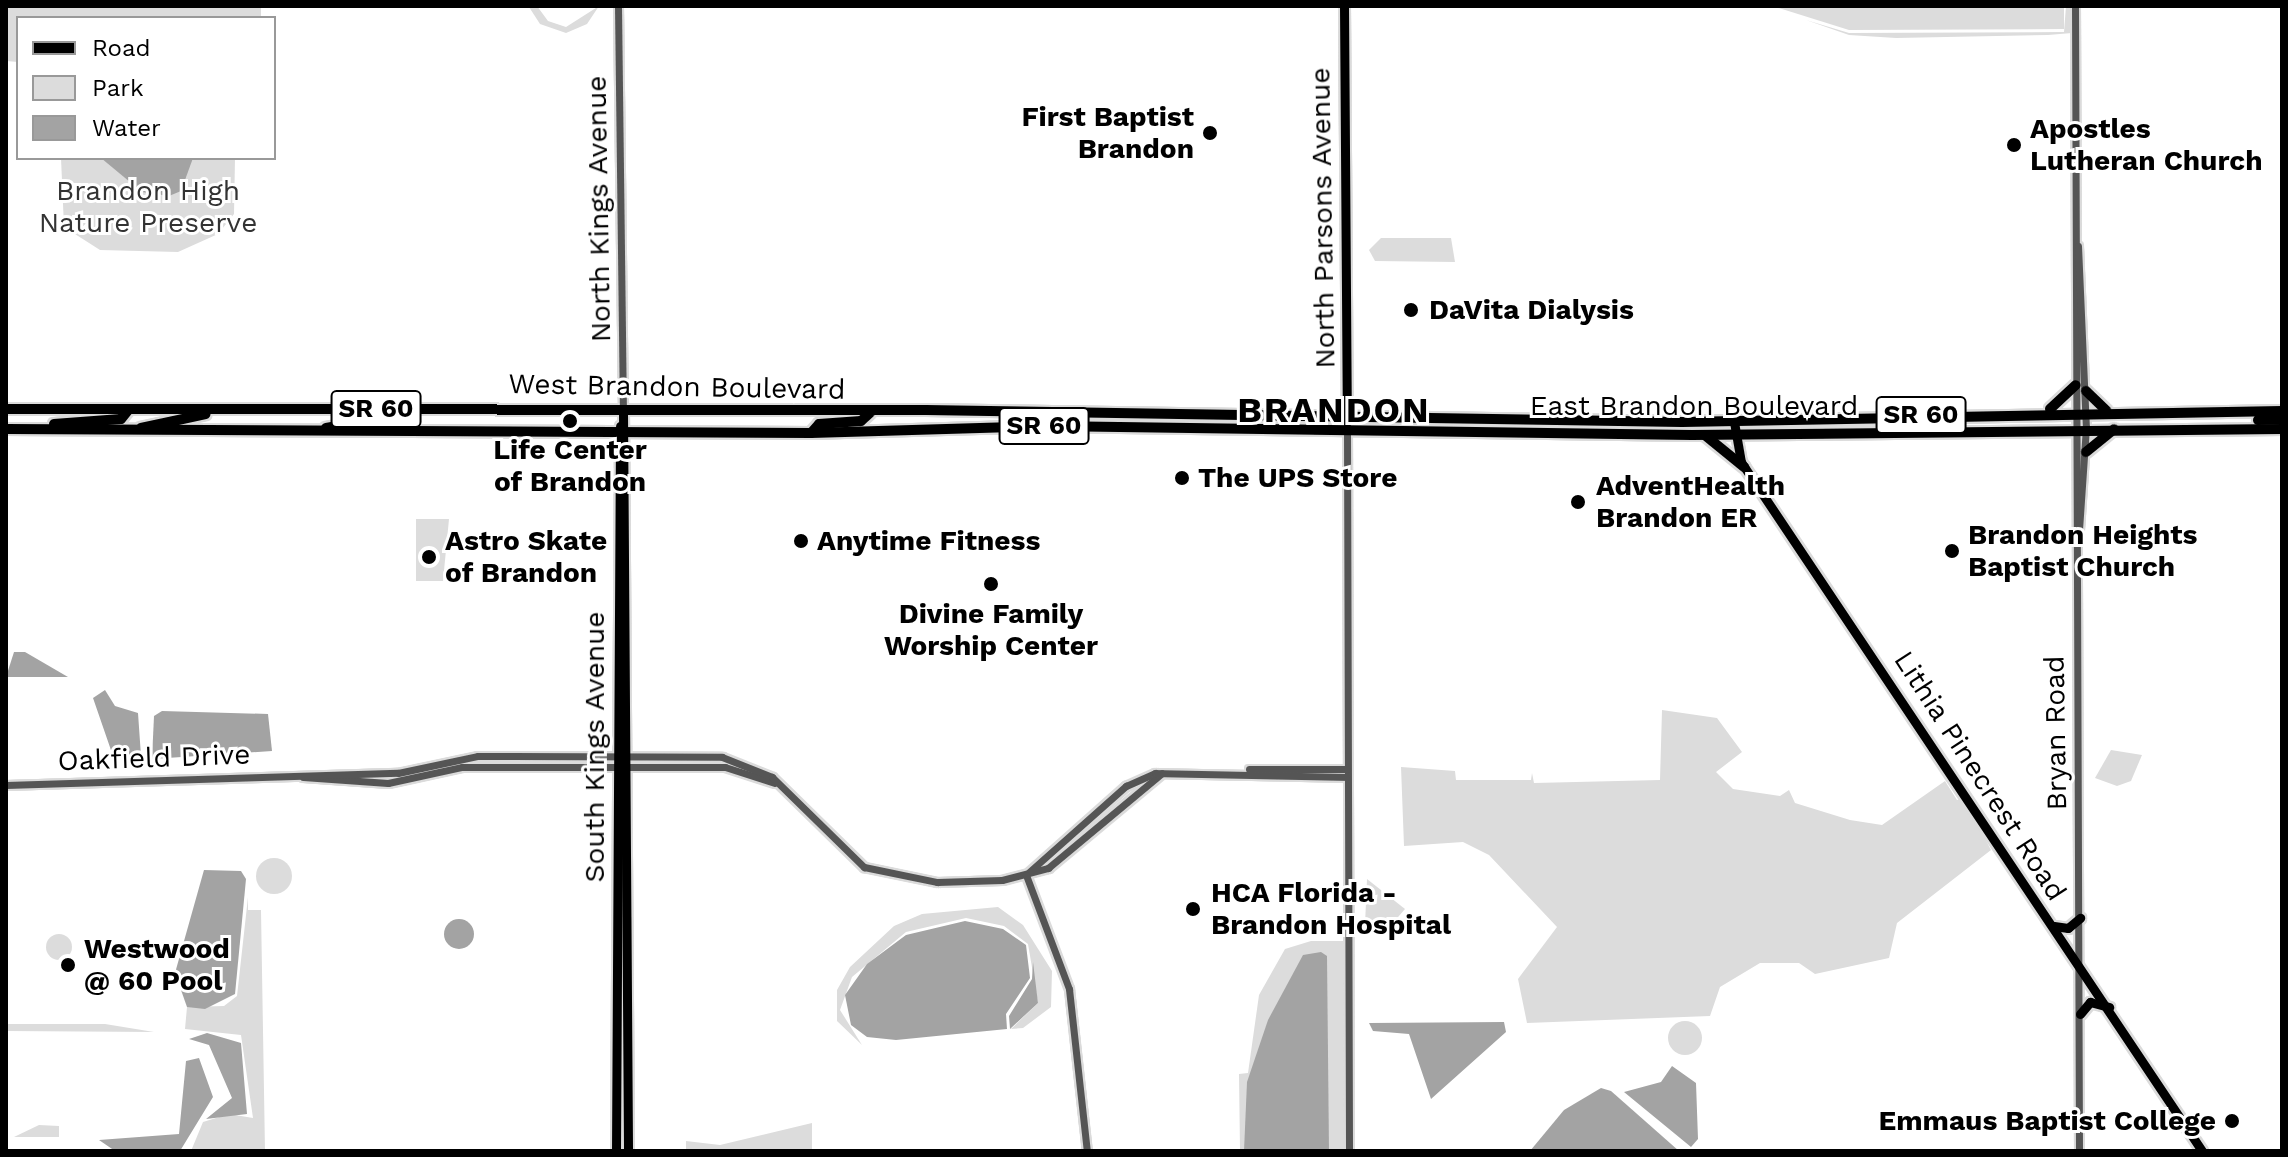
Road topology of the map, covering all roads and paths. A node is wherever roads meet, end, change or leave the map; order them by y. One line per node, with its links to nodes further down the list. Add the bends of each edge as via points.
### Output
1 (618, 6): 12 (street, North Kings Avenue)
2 (1344, 6): 18 (main road, North Parsons Avenue)
3 (2075, 6): 4 (street)
4 (2081, 388): 10 (street); 11 (highway); 13 (highway)
5 (6, 409): 6 (highway, West Brandon Boulevard / SR 60)
6 (129, 409): 7 (highway, West Brandon Boulevard / SR 60); 27 (highway, via 121,419)
7 (228, 409): 8 (highway, West Brandon Boulevard / SR 60); 28 (highway, via 158,419)
8 (275, 409): 9 (highway, West Brandon Boulevard / SR 60); 29 (highway)
9 (394, 409): 12 (highway, West Brandon Boulevard / SR 60); 30 (highway, via 389,417 341,420)
10 (2081, 410): 11 (highway, East Brandon Boulevard / SR 60); 13 (highway, East Brandon Boulevard / SR 60); 24 (street)
11 (2106, 410): 14 (highway, East Brandon Boulevard / SR 60)
12 (623, 411): 15 (highway, West Brandon Boulevard / SR 60); 31 (main road, South Kings Avenue)
13 (2047, 411): 21 (highway, East Brandon Boulevard / SR 60)
14 (2282, 411)
15 (870, 413): 16 (highway, West Brandon Boulevard / SR 60); 34 (highway, via 861,421 819,424)
16 (1104, 413): 17 (highway, West Brandon Boulevard / SR 60); 22 (highway)
17 (1145, 413): 18 (highway, West Brandon Boulevard / SR 60); 23 (highway)
18 (1347, 415): 21 (highway, East Brandon Boulevard / SR 60); 32 (main road, North Parsons Avenue)
19 (2282, 419): 20 (highway)
20 (2258, 420)
21 (1734, 422): 35 (main road, Lithia Pinecrest Road)
22 (1058, 426): 23 (highway, West Brandon Boulevard / SR 60); 34 (highway, West Brandon Boulevard / SR 60)
23 (1106, 426): 32 (highway, West Brandon Boulevard / SR 60)
24 (2081, 427): 25 (highway, East Brandon Boulevard / SR 60); 35 (highway, East Brandon Boulevard / SR 60); 37 (street); 39 (street, Bryan Road)
25 (2120, 427): 33 (highway, East Brandon Boulevard / SR 60); 37 (highway)
26 (6, 429): 27 (highway, West Brandon Boulevard / SR 60)
27 (23, 429): 28 (highway, West Brandon Boulevard / SR 60)
28 (140, 429): 29 (highway, West Brandon Boulevard / SR 60)
29 (272, 429): 30 (highway, West Brandon Boulevard / SR 60)
30 (325, 429): 31 (highway, West Brandon Boulevard / SR 60)
31 (624, 429): 34 (highway, West Brandon Boulevard / SR 60); 40 (main road, South Kings Avenue); 41 (main road, South Kings Avenue)
32 (1347, 429): 36 (highway, East Brandon Boulevard / SR 60); 42 (street)
33 (2282, 429)
34 (811, 433)
35 (1734, 434): 36 (highway, East Brandon Boulevard / SR 60); 38 (main road, Lithia Pinecrest Road)
36 (1705, 435): 38 (highway)
37 (2086, 452): 39 (street)
38 (1744, 467): 48 (main road, Lithia Pinecrest Road)
39 (2077, 544): 47 (street, Bryan Road)
40 (616, 762): 41 (street, Oakfield Drive); 43 (street, Oakfield Drive, via 464,757 407,772); 44 (main road, South Kings Avenue)
41 (629, 762): 45 (street, Oakfield Drive, via 727,758 781,786 841,849 875,873 937,882); 46 (main road, South Kings Avenue)
42 (1347, 773): 45 (street, Oakfield Drive, via 1162,773 1087,828 1055,863); 55 (street)
43 (6, 785)
44 (616, 810): 46 (main road); 53 (main road, South Kings Avenue)
45 (1026, 875): 52 (street, via 1069,989)
46 (628, 888): 54 (main road, South Kings Avenue)
47 (2080, 918): 48 (main road, via 2068,928); 49 (street, Bryan Road)
48 (2054, 926): 49 (main road, Lithia Pinecrest Road)
49 (2080, 964): 50 (main road, Lithia Pinecrest Road); 51 (street, Bryan Road)
50 (2111, 1008): 51 (main road, via 2092,1001); 57 (main road, Lithia Pinecrest Road)
51 (2080, 1014): 56 (street, Bryan Road)
52 (1089, 1149)
53 (616, 1151)
54 (628, 1151)
55 (1349, 1151)
56 (2079, 1151)
57 (2202, 1151)

